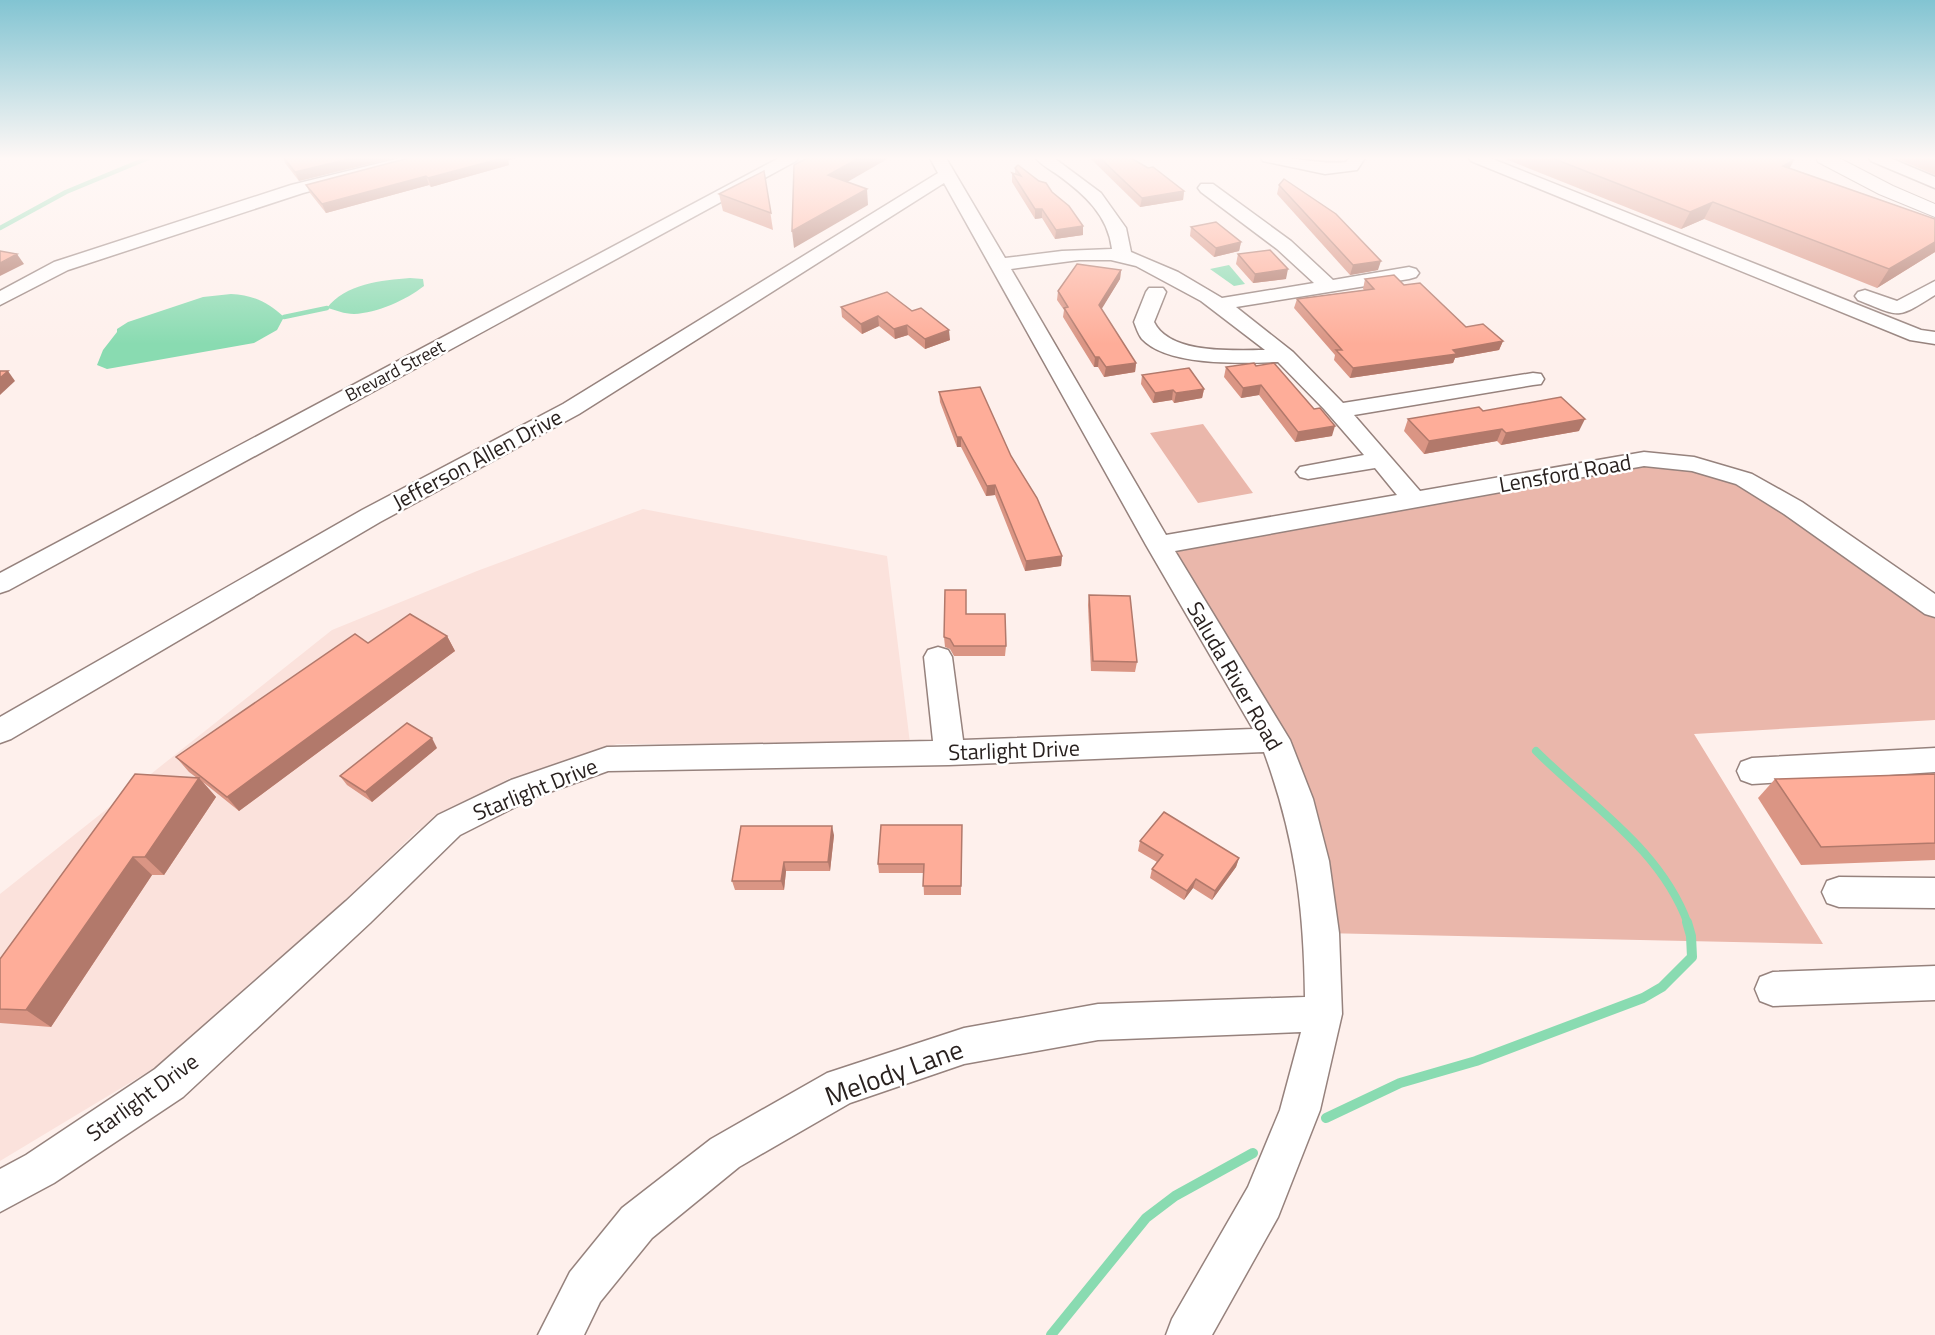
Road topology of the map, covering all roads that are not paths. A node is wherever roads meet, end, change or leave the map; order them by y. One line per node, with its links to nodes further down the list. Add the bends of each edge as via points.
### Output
1 (202, 220): 15 (street, via 61,266)
2 (674, 220): 25 (street, Brevard Street)
3 (859, 220): 28 (street, Jefferson Allen Drive, via 571,409 372,516)
4 (973, 220): 10 (street, Saluda River Road)
5 (1113, 220): 9 (street)
6 (1251, 220): 12 (street)
7 (1632, 220): 8 (street)
8 (1681, 240): 13 (street, via 1713,238 1741,246 1899,309); 17 (street, via 1917,336)
9 (1122, 255): 10 (street); 16 (street, via 1146,262)
10 (998, 265): 24 (street, Saluda River Road)
11 (1409, 273): 12 (street)
12 (1329, 286): 16 (street)
13 (1935, 287)
14 (1156, 292): 18 (street, via 1145,325 1158,341 1170,347 1201,355)
15 (0, 299)
16 (1220, 304): 18 (street)
17 (1935, 338)
18 (1286, 356): 20 (street)
19 (1533, 379): 20 (street)
20 (1338, 411): 21 (street)
21 (1380, 460): 22 (street); 23 (street)
22 (1308, 472)
23 (1414, 500): 24 (street, Lensford Road); 26 (street, Lensford Road, via 1644,459 1694,464 1744,478)
24 (1158, 545): 29 (street, Saluda River Road)
25 (0, 584)
26 (1935, 607)
27 (938, 657): 30 (street)
28 (0, 731)
29 (1275, 740): 30 (street, Starlight Drive); 37 (street, Saluda River Road, via 1297,799 1312,861 1322,933)
30 (949, 753): 38 (street, Starlight Drive, via 607,759 522,789 449,825 169,1083 40,1169)
31 (1935, 760): 32 (street)
32 (1752, 771)
33 (1839, 892): 34 (street)
34 (1935, 893)
35 (1935, 984): 36 (street)
36 (1773, 989)
37 (1324, 1014): 39 (street, Melody Lane, via 1098,1022 964,1046 841,1087 725,1154 637,1223 585,1287); 40 (street, Saluda River Road, via 1300,1110 1263,1202)
38 (0, 1191)
39 (560, 1335)
40 (1188, 1335)

